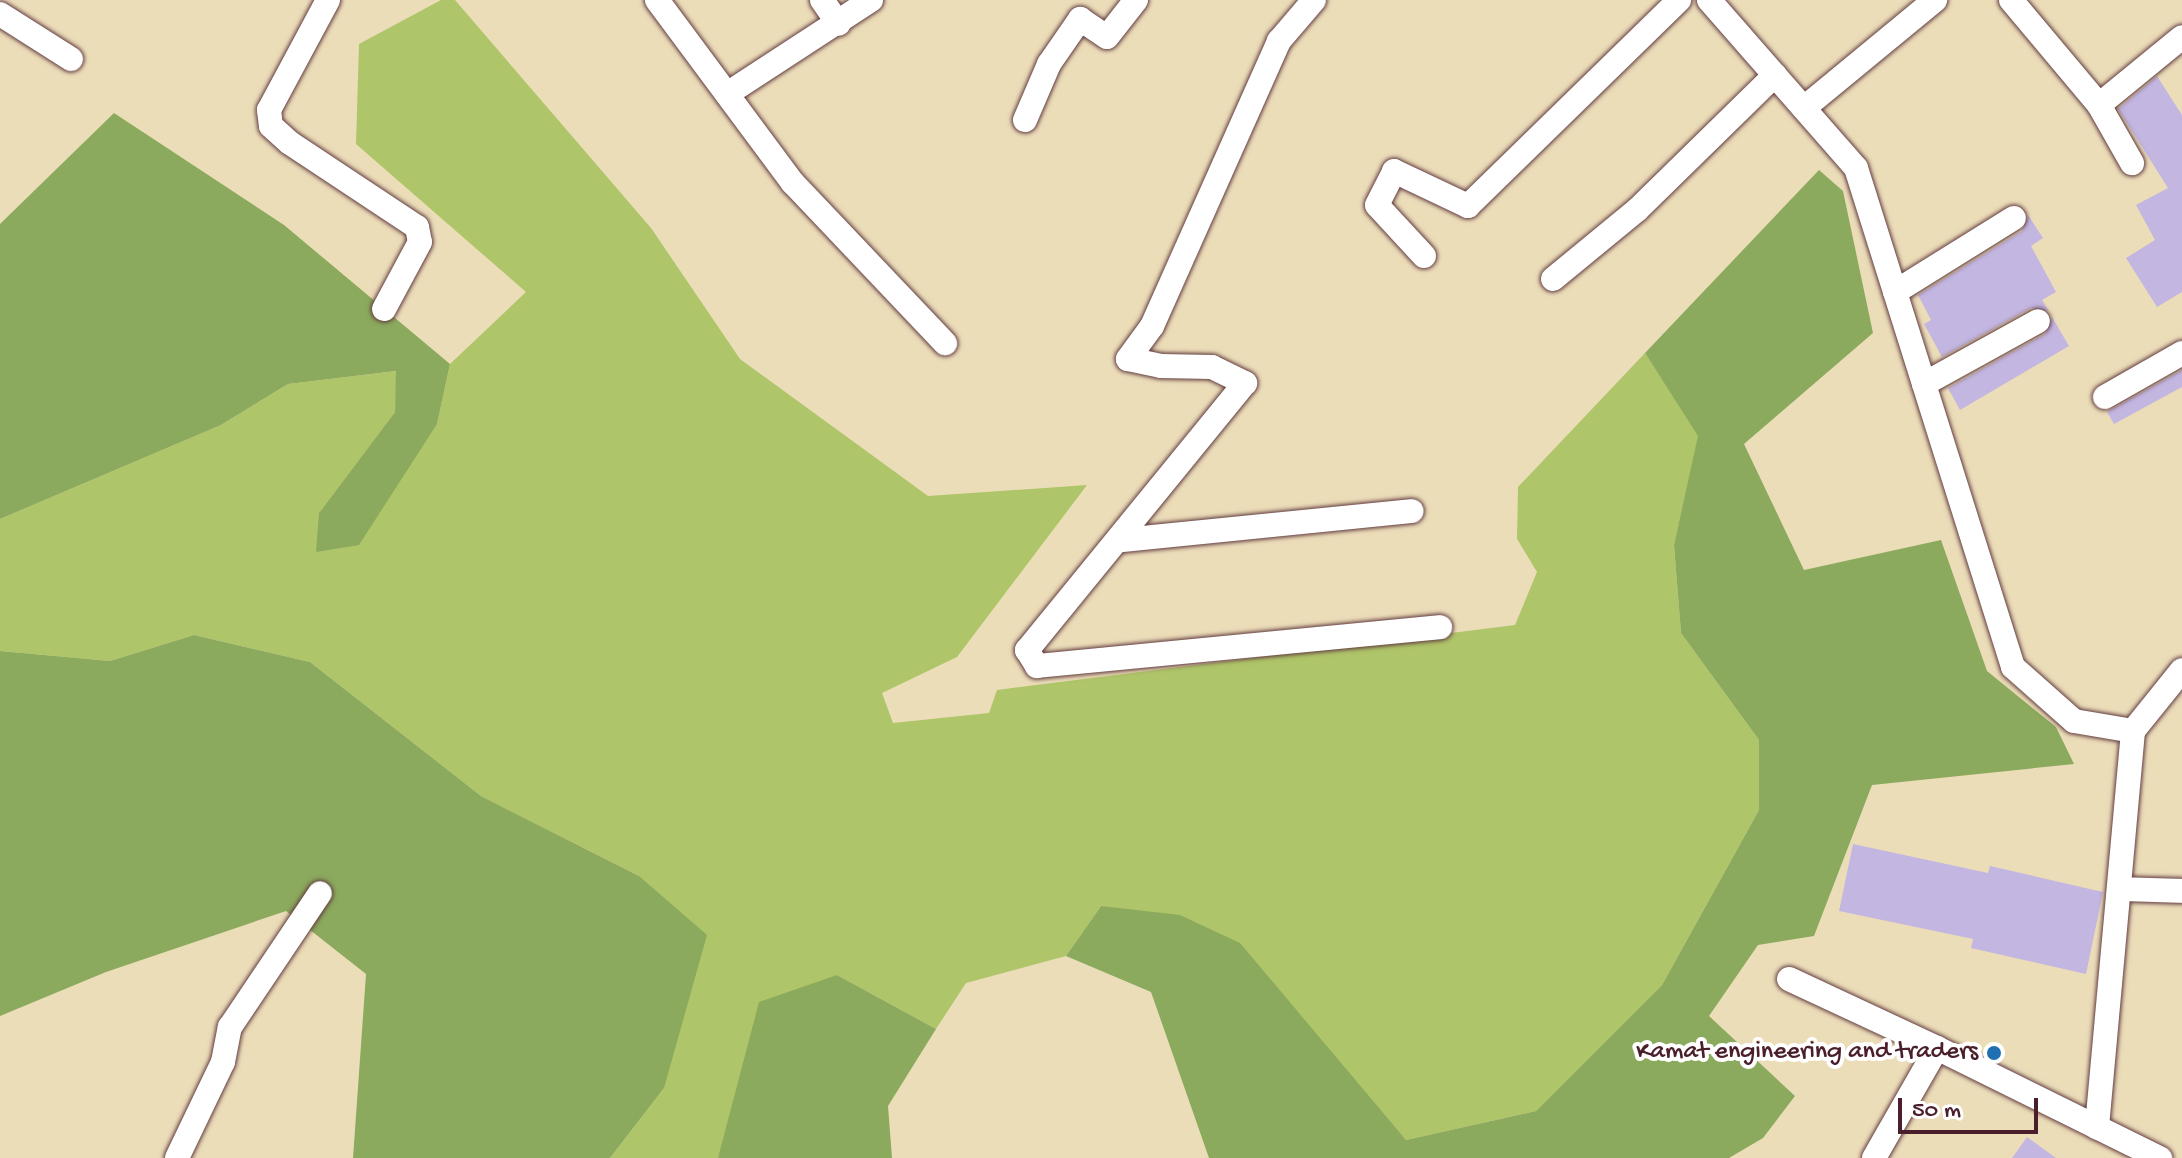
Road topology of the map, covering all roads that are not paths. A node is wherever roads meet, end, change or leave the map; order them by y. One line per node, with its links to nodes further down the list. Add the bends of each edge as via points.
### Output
1 (328, 0): 25 (street, via 269,110 271,126 417,227 420,242)
2 (657, 0): 16 (street)
3 (822, 0): 12 (street)
4 (871, 0): 12 (street)
5 (1136, 0): 19 (street, via 1107,37 1080,19 1049,64)
6 (1314, 0): 32 (street, via 1279,41 1152,326 1128,359 1212,367 1245,383)
7 (1679, 0): 22 (street, via 1468,206 1394,171 1377,205)
8 (1709, 0): 15 (street)
9 (1935, 0): 18 (street)
10 (2011, 0): 17 (street)
11 (0, 14): 14 (street)
12 (839, 24): 16 (street)
13 (2182, 37): 17 (street)
14 (71, 59)
15 (1775, 75): 18 (street); 23 (street, via 1637,210)
16 (727, 94): 27 (street, via 793,183)
17 (2099, 105): 20 (street)
18 (1804, 108): 24 (street, via 1856,168)
19 (1025, 120)
20 (2132, 163)
21 (2014, 218): 24 (street)
22 (1424, 256)
23 (1553, 279)
24 (1895, 292): 29 (street)
25 (384, 309)
26 (2038, 321): 29 (street)
27 (945, 343)
28 (2182, 353): 30 (street)
29 (1924, 384): 35 (street, via 2013,667 2074,721)
30 (2105, 397)
31 (1412, 511): 32 (street)
32 (1122, 540): 33 (street, via 1027,650 1037,666)
33 (1440, 627)
34 (2182, 670): 35 (street)
35 (2133, 731): 36 (street)
36 (2119, 889): 37 (street); 41 (street)
37 (2182, 891)
38 (320, 893): 43 (street, via 230,1027 223,1062)
39 (1789, 979): 40 (street)
40 (1937, 1048): 41 (street); 44 (street)
41 (2097, 1127): 42 (street)
42 (2125, 1150): 45 (street)
43 (177, 1158)
44 (1874, 1158)
45 (2160, 1158)

